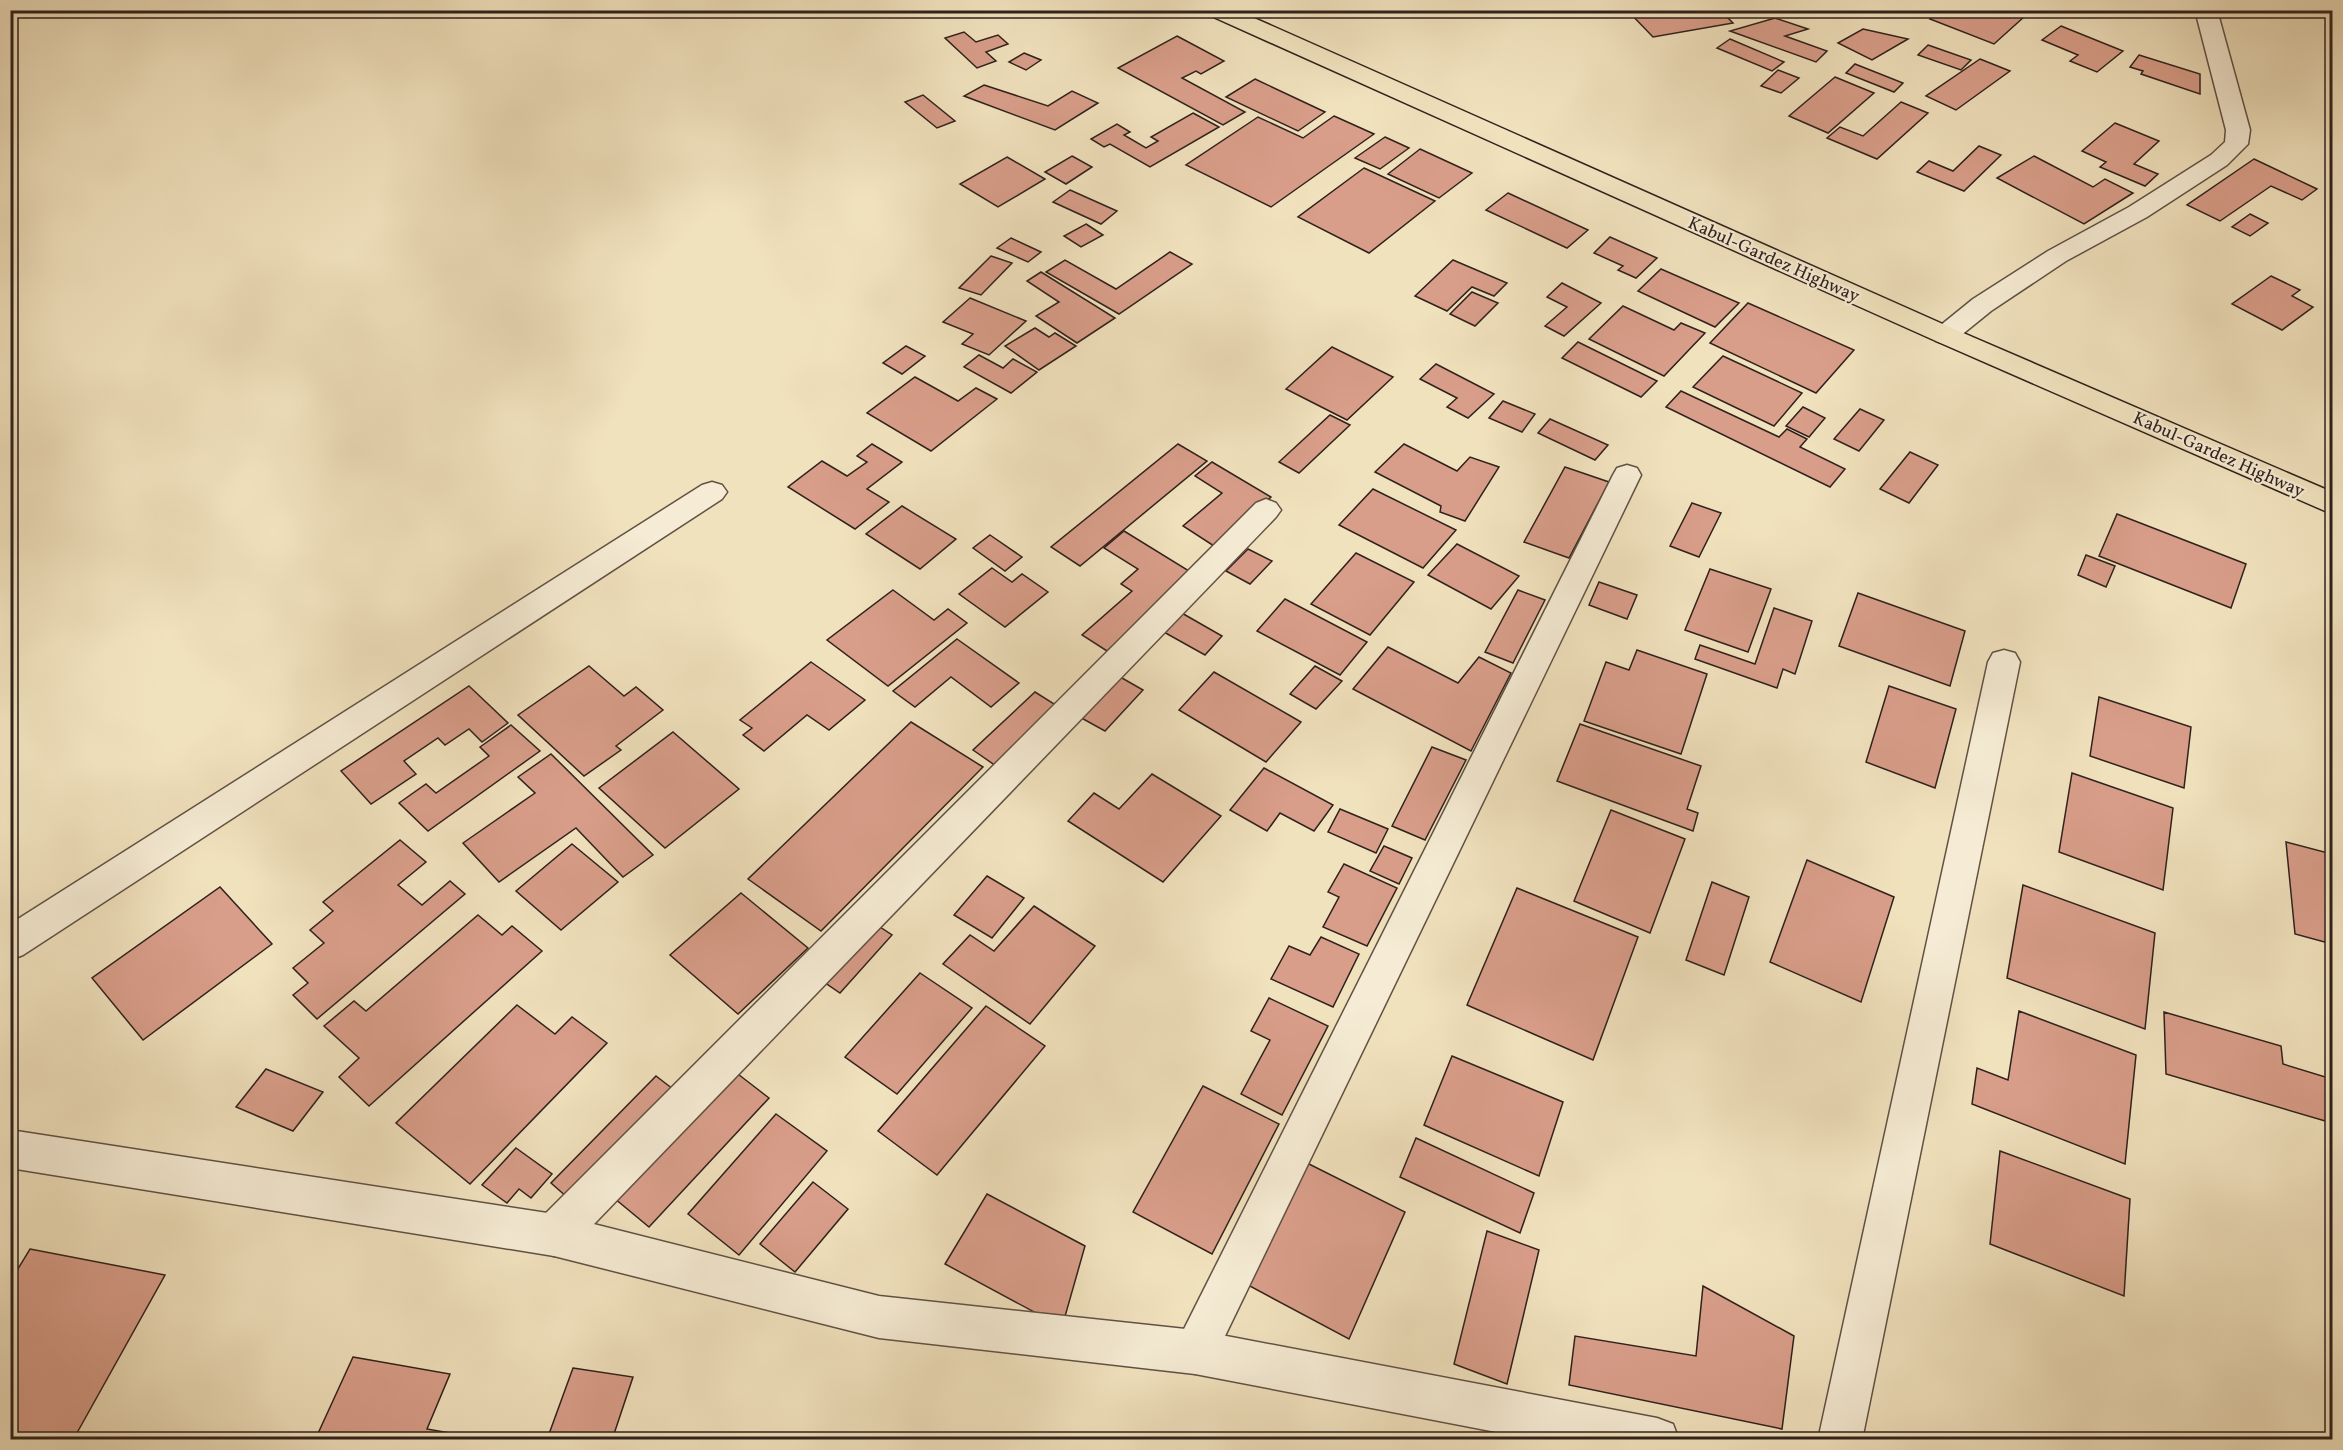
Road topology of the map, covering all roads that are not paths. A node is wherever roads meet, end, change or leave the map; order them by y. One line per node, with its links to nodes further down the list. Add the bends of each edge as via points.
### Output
1 (1217, 10): 3 (highway, Kabul-Gardez Highway)
2 (2206, 10): 3 (street, via 2238,130 2236,144 2219,160 2138,212 2057,256 1982,305)
3 (1945, 335): 6 (highway, Kabul-Gardez Highway)
4 (1627, 475): 12 (street)
5 (712, 492): 9 (street)
6 (2332, 504)
7 (1266, 510): 11 (street)
8 (2004, 662): 14 (street)
9 (10, 944)
10 (10, 1149): 11 (street)
11 (554, 1235): 12 (street, via 879,1317)
12 (1194, 1352): 13 (street)
13 (1657, 1440)
14 (1840, 1440)

